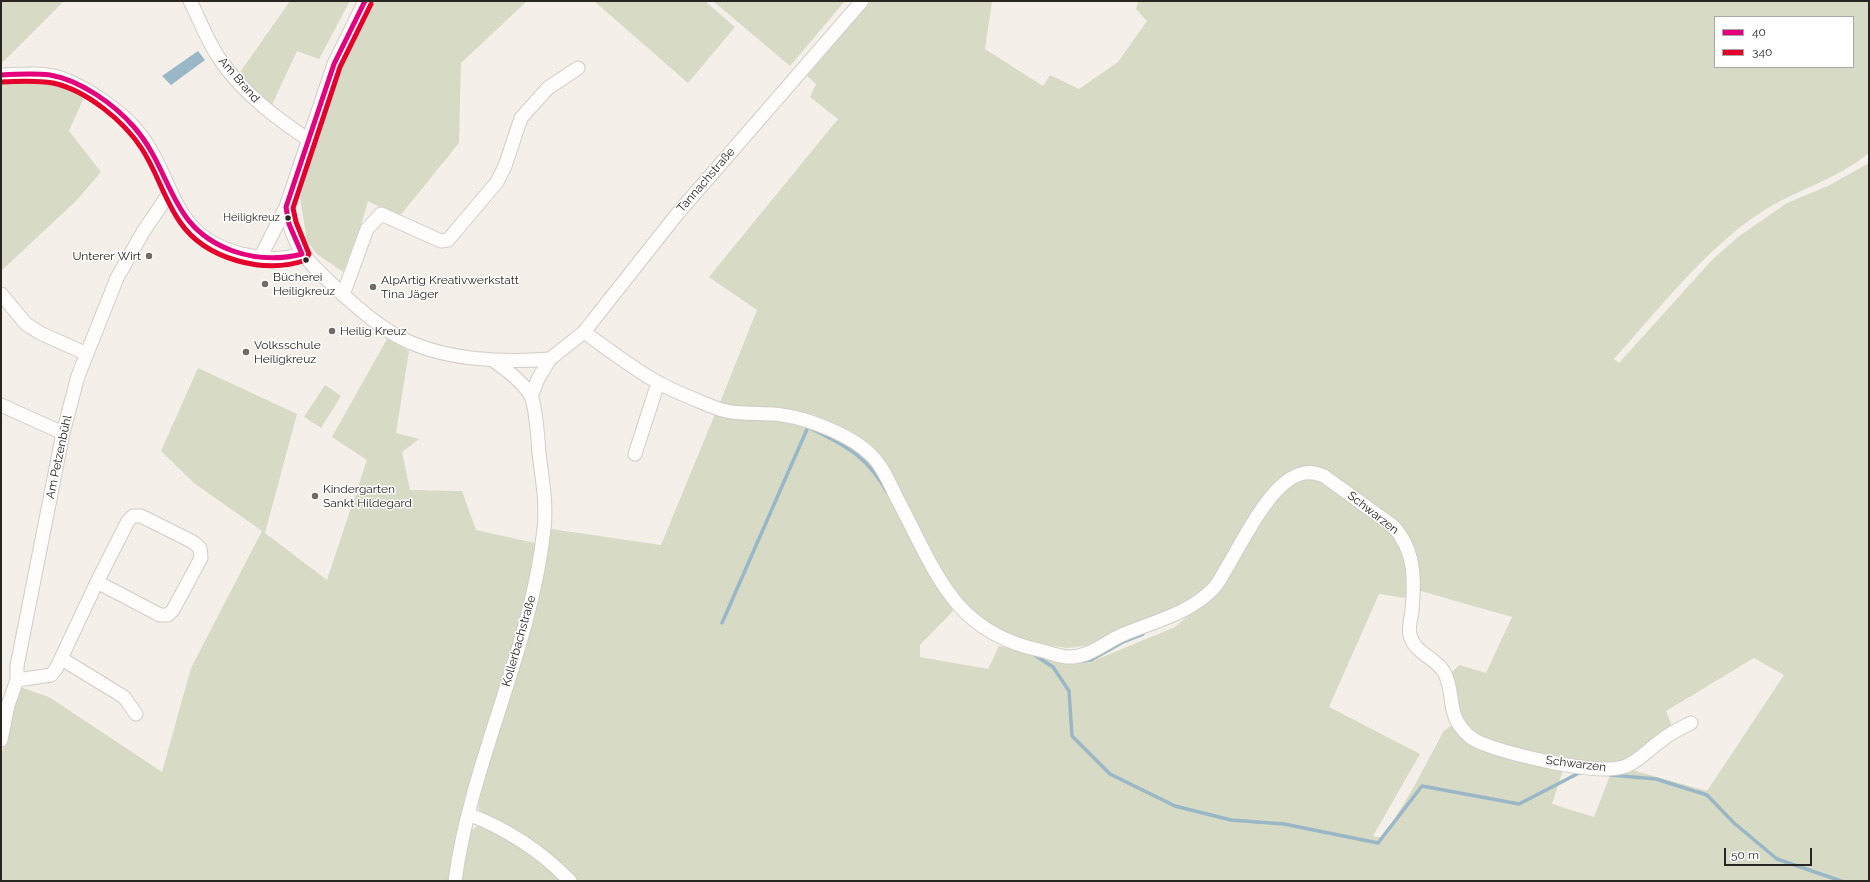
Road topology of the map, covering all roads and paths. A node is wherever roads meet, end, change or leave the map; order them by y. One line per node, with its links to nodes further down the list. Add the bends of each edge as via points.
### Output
1 (190, 1): 6 (street, Am Brand, via 220,60 243,88 256,101)
2 (365, 1): 6 (street, via 334,64)
3 (862, 1): 13 (street, Tannachstraße, via 678,213)
4 (578, 68): 12 (street, via 548,88 521,118 506,166 448,240 441,241 381,214 367,230)
5 (1, 75): 7 (street, via 35,74 64,79 105,103 134,127 157,160)
6 (309, 140): 8 (street)
7 (170, 192): 10 (street, via 191,226 200,235 228,249); 14 (street, Am Petzenbühl, via 117,278)
8 (286, 207): 9 (street, via 289,224); 10 (street)
9 (302, 254): 10 (street, via 276,260); 12 (street)
10 (260, 258)
11 (1, 294): 14 (street, via 26,324)
12 (343, 295): 16 (street, via 400,338 427,349)
13 (584, 332): 15 (street, Tannachstraße); 17 (street, Schwarzen)
14 (87, 354): 20 (street, Am Petzenbühl, via 78,376)
15 (550, 360): 16 (street); 18 (street, Tannachstraße)
16 (494, 361): 18 (street, via 510,373)
17 (658, 383): 21 (street); 26 (street, Schwarzen, via 718,409 783,415 818,423 847,438 872,456 885,475 939,579 957,605 981,627 1012,643 1067,657 1088,654 1121,635 1178,614 1214,588 1278,487 1291,477 1312,472 1324,476 1393,526 1402,536 1410,552 1413,567 1410,634 1415,646 1444,672 1448,681 1452,713 1470,737 1481,743 1535,759 1608,769 1633,763 1664,738)
18 (531, 397): 28 (street, Kollerbachstraße, via 544,500 543,534 536,585)
19 (1, 405): 20 (street)
20 (63, 433): 24 (street, Am Petzenbühl, via 17,666)
21 (634, 454)
22 (97, 582): 22 (street, via 133,516 141,516 200,548 201,558 168,615 160,616); 23 (street)
23 (62, 659): 24 (street, via 51,675); 25 (street, via 124,697)
24 (17, 680): 27 (street, Am Petzenbühl, via 8,705)
25 (136, 714)
26 (1691, 723)
27 (1, 740)
28 (468, 814): 29 (street, Kollerbachstraße); 30 (street, via 493,824 534,848)
29 (455, 881)
30 (570, 881)

